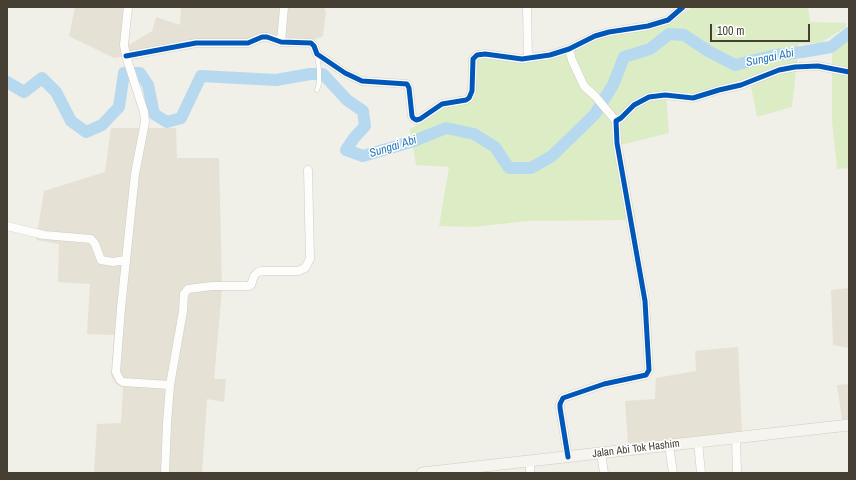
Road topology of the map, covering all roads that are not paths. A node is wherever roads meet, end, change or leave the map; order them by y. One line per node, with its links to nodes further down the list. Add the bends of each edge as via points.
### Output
1 (128, 7): 8 (street, via 124,45)
2 (284, 7): 5 (street)
3 (527, 7): 9 (street)
4 (683, 7): 6 (street, via 668,20 595,36)
5 (281, 42): 7 (street, via 311,43); 8 (street, via 262,37 248,43 196,43)
6 (569, 49): 9 (street); 12 (street, via 584,86)
7 (317, 54): 9 (street, via 362,81 407,84 412,116 416,120 442,104 469,98 472,91 473,59 477,55); 11 (lane, via 320,70)
8 (126, 56): 15 (street, via 145,122 135,174)
9 (528, 58)
10 (849, 72): 12 (street, via 818,66 779,70 741,85 693,98 657,95 649,97 621,118)
11 (317, 90)
12 (614, 118): 22 (street, via 645,301 649,370 646,376 604,384 563,398 560,408)
13 (308, 170): 16 (street, via 310,259 305,268 298,271 258,272 249,286 188,289 184,294)
14 (7, 226): 15 (street, via 44,235 91,239 96,244 101,260)
15 (126, 260): 16 (street, via 116,372 123,382)
16 (170, 385): 24 (street)
17 (849, 425): 18 (main road, Jalan Abi Tok Hashim)
18 (736, 438): 19 (main road, Jalan Abi Tok Hashim); 30 (street)
19 (698, 442): 20 (main road, Jalan Abi Tok Hashim); 29 (street)
20 (669, 445): 21 (main road, Jalan Abi Tok Hashim); 28 (street)
21 (601, 453): 22 (main road, Jalan Abi Tok Hashim); 27 (street)
22 (568, 458): 23 (main road, Jalan Abi Tok Hashim)
23 (530, 461): 25 (main road, Jalan Abi Tok Hashim); 26 (street)
24 (165, 473)
25 (422, 473)
26 (530, 473)
27 (604, 473)
28 (673, 473)
29 (701, 473)
30 (737, 473)

